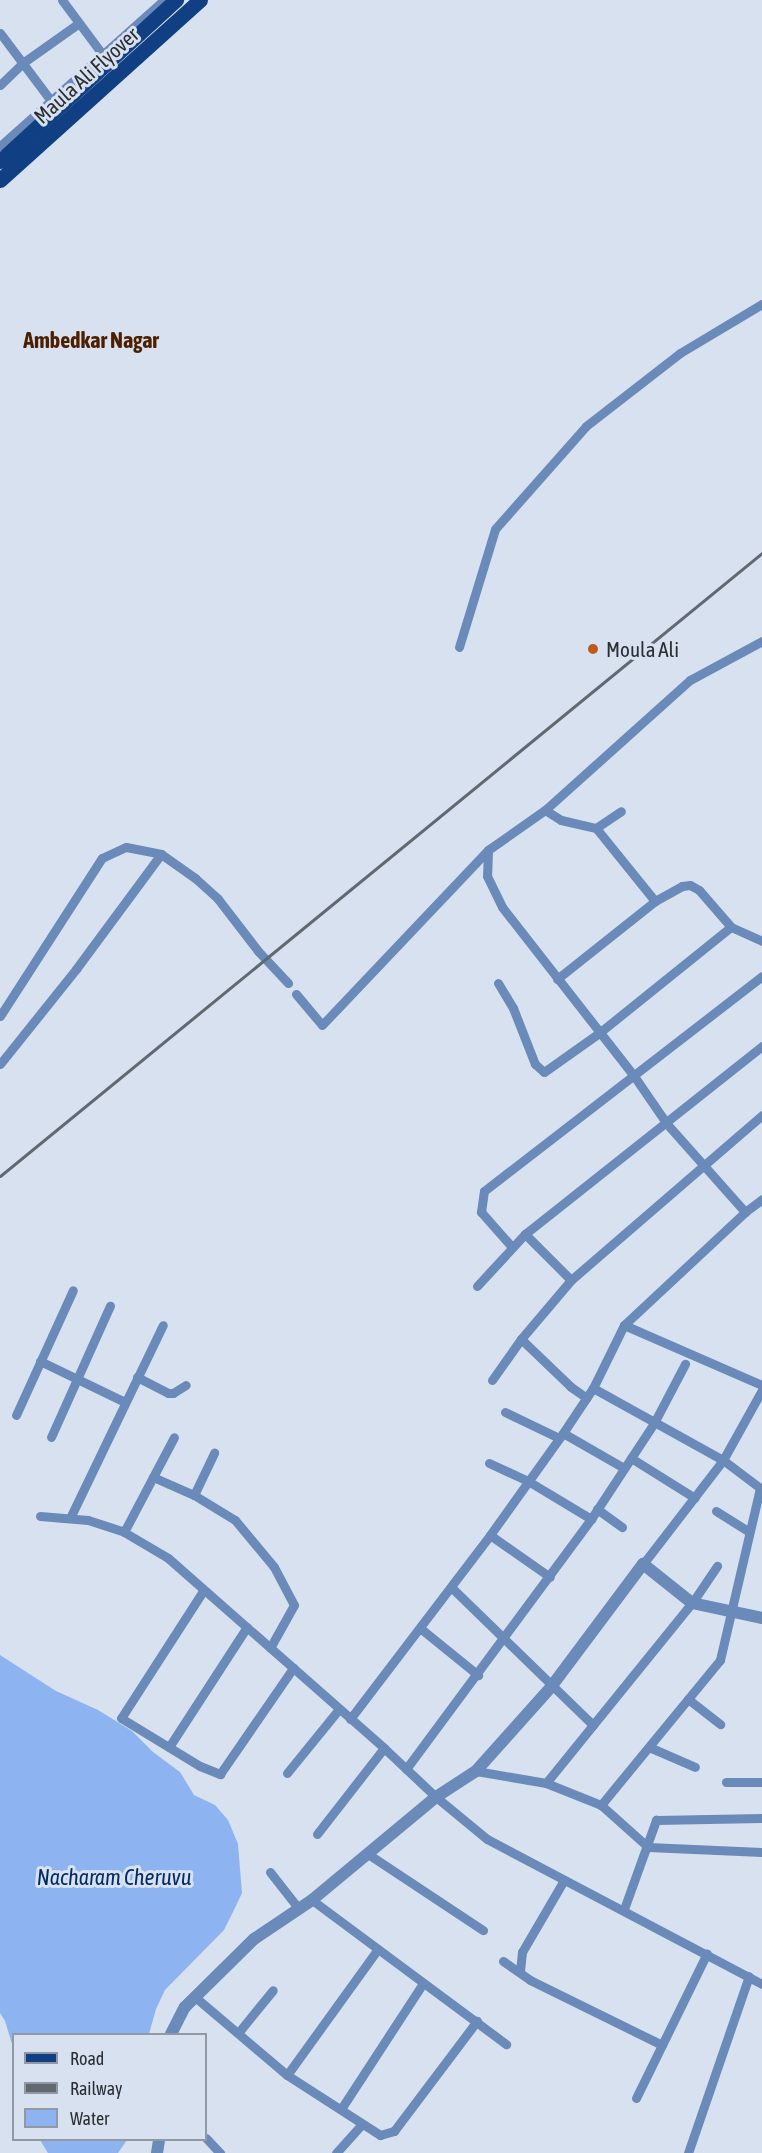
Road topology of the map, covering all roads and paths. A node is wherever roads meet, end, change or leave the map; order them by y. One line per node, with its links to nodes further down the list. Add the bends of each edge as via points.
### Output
1 (62, 0): 5 (street)
2 (164, 0): 7 (street)
3 (176, 0): 12 (main road, Maula Ali Flyover)
4 (200, 0): 13 (main road, Maula Ali Flyover)
5 (79, 23): 7 (street); 8 (street)
6 (0, 33): 8 (street)
7 (103, 55): 10 (street)
8 (24, 62): 9 (street); 10 (street)
9 (0, 85)
10 (52, 102): 11 (street)
11 (0, 146)
12 (0, 161)
13 (0, 180)
14 (762, 304): 16 (street, via 680,353 586,426 495,529)
15 (762, 641): 17 (street, via 690,680)
16 (459, 647)
17 (545, 810): 19 (street, via 561,820); 20 (street)
18 (621, 811): 19 (street)
19 (596, 828): 22 (street)
20 (488, 850): 26 (street, via 488,876 502,908); 29 (street, via 322,1025)
21 (161, 855): 28 (street, via 218,899); 30 (street, via 126,847 102,858); 33 (street)
22 (655, 901): 23 (street, via 690,885); 26 (street)
23 (731, 927): 24 (street); 31 (street)
24 (762, 941)
25 (762, 976): 34 (street)
26 (556, 979): 31 (street)
27 (498, 983): 31 (street, via 513,1008 539,1071 544,1072)
28 (288, 984)
29 (296, 994)
30 (0, 1016)
31 (599, 1033): 34 (street)
32 (762, 1046): 36 (street)
33 (0, 1064)
34 (634, 1076): 36 (street); 41 (street, via 484,1191 481,1212)
35 (762, 1115): 37 (street)
36 (667, 1124): 37 (street); 40 (street)
37 (704, 1167): 39 (street); 42 (street)
38 (762, 1199): 39 (street)
39 (745, 1212): 46 (street)
40 (525, 1234): 41 (street); 42 (street)
41 (512, 1247): 43 (street)
42 (571, 1280): 48 (street)
43 (477, 1286)
44 (73, 1290): 49 (street)
45 (110, 1306): 52 (street)
46 (624, 1325): 55 (street); 56 (street)
47 (163, 1326): 51 (street)
48 (521, 1340): 53 (street); 58 (street, via 570,1388)
49 (40, 1361): 52 (street); 61 (street)
50 (685, 1364): 62 (street)
51 (137, 1377): 54 (street, via 168,1393); 59 (street)
52 (77, 1379): 59 (street); 64 (street)
53 (492, 1380)
54 (186, 1385)
55 (762, 1385)
56 (593, 1388): 58 (street); 62 (street)
57 (762, 1390): 68 (street)
58 (586, 1398): 63 (street)
59 (125, 1402): 78 (street)
60 (505, 1412): 63 (street)
61 (16, 1415)
62 (654, 1423): 67 (street); 68 (street)
63 (561, 1436): 70 (street); 72 (street)
64 (51, 1437)
65 (174, 1437): 71 (street)
66 (214, 1453): 73 (street)
67 (631, 1458): 70 (street); 74 (street)
68 (723, 1460): 74 (street); 82 (street, via 760,1488)
69 (489, 1463): 72 (street)
70 (624, 1468): 75 (street)
71 (153, 1477): 73 (street); 81 (street)
72 (528, 1481): 79 (street); 83 (street)
73 (194, 1495): 95 (street, via 235,1520 274,1567 294,1605)
74 (695, 1498): 84 (street)
75 (597, 1509): 79 (street); 80 (street)
76 (716, 1511): 82 (street)
77 (40, 1516): 78 (street)
78 (70, 1518): 81 (street)
79 (591, 1519): 86 (street)
80 (622, 1527)
81 (124, 1532): 88 (street, via 168,1558)
82 (749, 1532): 90 (street)
83 (490, 1535): 86 (street); 87 (street)
84 (643, 1564): 89 (street); 98 (street)
85 (717, 1566): 89 (street)
86 (550, 1577): 94 (street)
87 (451, 1587): 93 (street); 94 (street)
88 (203, 1591): 92 (street); 104 (street, via 121,1718)
89 (692, 1603): 90 (street); 103 (street)
90 (729, 1611): 91 (street); 99 (street, via 720,1660)
91 (762, 1618)
92 (247, 1627): 95 (street); 104 (street)
93 (420, 1628): 97 (street); 101 (street)
94 (502, 1637): 97 (street); 98 (street)
95 (270, 1648): 96 (street)
96 (292, 1668): 100 (street); 104 (street, via 220,1774)
97 (477, 1675): 108 (street)
98 (551, 1687): 103 (street); 109 (street)
99 (688, 1699): 102 (street); 105 (street)
100 (339, 1709): 101 (street); 110 (street)
101 (350, 1719): 106 (street)
102 (720, 1724)
103 (593, 1725): 113 (street)
104 (169, 1747)
105 (649, 1747): 107 (street); 115 (street)
106 (384, 1748): 108 (street); 117 (street)
107 (695, 1767)
108 (406, 1769): 114 (street)
109 (476, 1771): 113 (street); 114 (street)
110 (286, 1773)
111 (726, 1782): 112 (street)
112 (762, 1782)
113 (546, 1783): 115 (street)
114 (436, 1797): 120 (street); 122 (street, via 487,1839)
115 (601, 1805): 118 (street)
116 (762, 1818): 118 (street, via 656,1820)
117 (317, 1834)
118 (648, 1847): 119 (street); 125 (street)
119 (762, 1852)
120 (368, 1854): 123 (street); 126 (street)
121 (270, 1872): 124 (street)
122 (564, 1880): 125 (street); 130 (street, via 522,1952)
123 (312, 1900): 124 (street); 127 (street)
124 (299, 1909): 135 (street, via 254,1939)
125 (624, 1909): 128 (street)
126 (483, 1930)
127 (376, 1950): 132 (street); 141 (street)
128 (707, 1953): 131 (street); 140 (street)
129 (503, 1961): 130 (street)
130 (520, 1971): 140 (street, via 530,1980)
131 (749, 1976): 133 (street); 148 (street)
132 (423, 1983): 136 (street); 143 (street)
133 (762, 1984)
134 (273, 1990): 138 (street)
135 (195, 1996): 137 (street); 138 (street)
136 (477, 2021): 139 (street); 144 (street, via 394,2131 380,2135)
137 (172, 2033)
138 (238, 2033): 141 (street)
139 (506, 2044)
140 (662, 2045): 142 (street)
141 (287, 2075): 143 (street)
142 (636, 2098)
143 (341, 2109): 144 (street)
144 (362, 2124): 147 (street)
145 (207, 2139): 146 (street)
146 (220, 2153)
147 (336, 2153)
148 (688, 2153)

